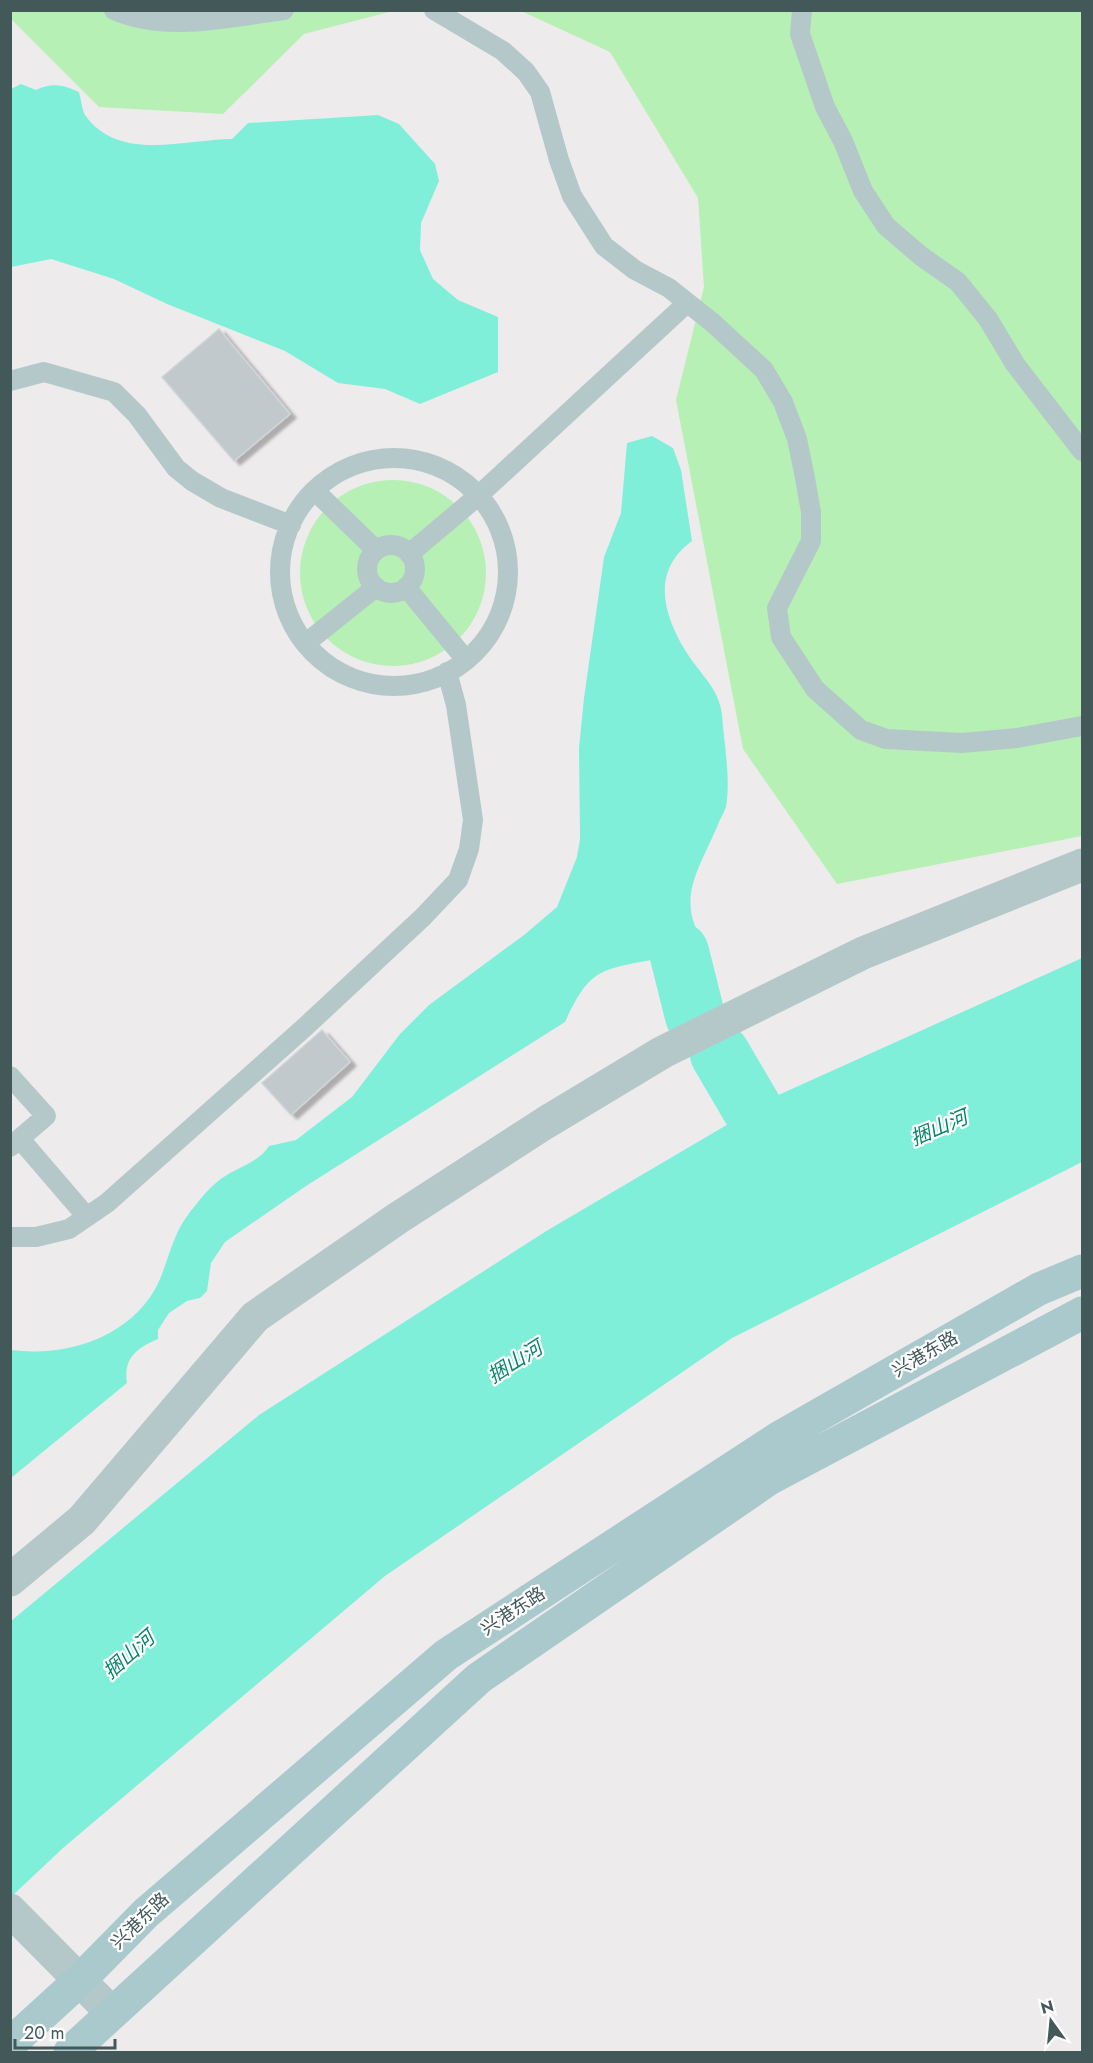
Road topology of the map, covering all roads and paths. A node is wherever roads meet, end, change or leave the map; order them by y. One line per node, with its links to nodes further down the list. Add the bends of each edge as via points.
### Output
1 (114, 10): 2 (lane, via 126,16 168,23)
2 (284, 10)
3 (434, 10): 5 (lane, via 503,51 526,72 540,92 559,159 584,218 604,246)
4 (802, 10): 7 (lane, via 800,34 825,107 863,191 886,226 958,282)
5 (687, 303): 9 (lane); 18 (lane, via 764,370 783,402 797,439 811,512 811,541 777,608 781,637 814,689 861,730 886,739 962,743)
6 (10, 381): 10 (lane, via 44,372 114,392 137,415 176,468 192,481 221,498)
7 (1083, 451)
8 (315, 491): 9 (lane, via 355,464 391,458 428,463 462,479); 10 (lane, via 297,510); 11 (lane)
9 (478, 496): 12 (lane); 16 (lane, via 488,505 504,538 509,575 502,611 484,644)
10 (291, 525): 15 (lane, via 282,546 280,585 291,621)
11 (376, 550): 12 (lane, via 389,545); 13 (lane, via 367,573)
12 (409, 554): 14 (lane, via 414,575)
13 (376, 587): 14 (lane, via 390,592); 15 (lane)
14 (406, 587): 16 (lane)
15 (306, 643): 17 (lane, via 313,653 345,675 381,686 420,684)
16 (466, 660): 17 (lane)
17 (447, 672): 22 (lane, via 456,705 473,820 470,849 459,880 305,1027)
18 (1083, 726)
19 (1083, 866): 26 (street, via 863,953 663,1052 398,1218 255,1317 82,1520)
20 (10, 1076): 21 (lane, via 46,1116)
21 (15, 1143): 22 (lane)
22 (87, 1217): 23 (lane, via 69,1229 36,1238)
23 (10, 1237)
24 (1083, 1271): 28 (main road, 兴港东路, via 1039,1289 780,1437 446,1655 146,1913)
25 (1083, 1312): 29 (main road, 兴港东路, via 769,1479 479,1678)
26 (10, 1580)
27 (10, 1910): 28 (street)
28 (80, 1981): 29 (street); 30 (main road, 兴港东路)
29 (112, 2013): 31 (main road, 兴港东路)
30 (10, 2044)
31 (70, 2052)

